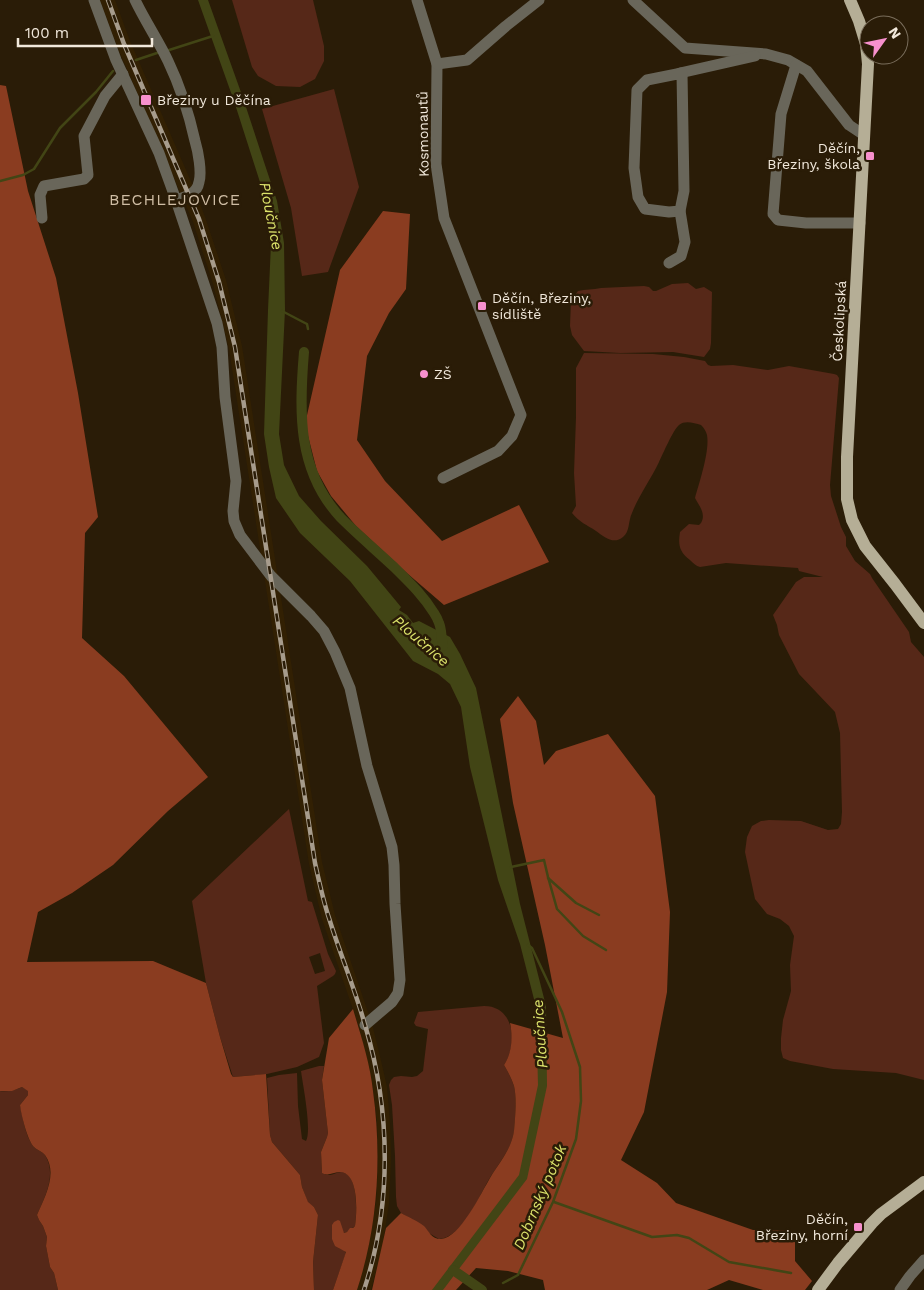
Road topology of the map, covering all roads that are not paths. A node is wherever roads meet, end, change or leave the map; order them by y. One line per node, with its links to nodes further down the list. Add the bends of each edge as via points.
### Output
1 (94, 0): 11 (street)
2 (135, 0): 13 (street, via 163,51 182,97 200,165 200,183 190,195)
3 (417, 0): 8 (street, Kosmonautů)
4 (539, 0): 8 (street, via 468,60)
5 (633, 0): 7 (street, via 685,48)
6 (850, 0): 12 (main road, Českolipská, via 866,44)
7 (766, 54): 9 (street); 10 (street)
8 (437, 64): 18 (street, Kosmonautů, via 436,164 444,218 521,415 512,436 498,451)
9 (796, 64): 12 (street, via 807,71 849,124); 16 (street, via 781,114 773,214 778,220 806,223)
10 (680, 73): 14 (street, via 684,191); 14 (street, via 647,80 637,90 634,168 638,197 645,209)
11 (123, 74): 13 (street, via 159,153); 15 (street, via 105,96 84,136 88,175 84,179 44,186 40,195)
12 (864, 135): 16 (main road, Českolipská)
13 (176, 200): 20 (street, via 217,322 222,347 236,481 234,521 240,535 271,576 312,616 335,652 350,688 367,766 392,847 400,980 398,993 392,1002)
14 (680, 211): 17 (street, via 684,242 681,256)
15 (42, 218)
16 (860, 222): 19 (main road, Českolipská, via 847,499 852,520 865,546)
17 (669, 262)
18 (443, 478)
19 (924, 623)
20 (365, 1026)
21 (923, 1184): 24 (main road, via 872,1223)
22 (923, 1261): 23 (street); 25 (street)
23 (924, 1275)
24 (818, 1290)
25 (900, 1290)

